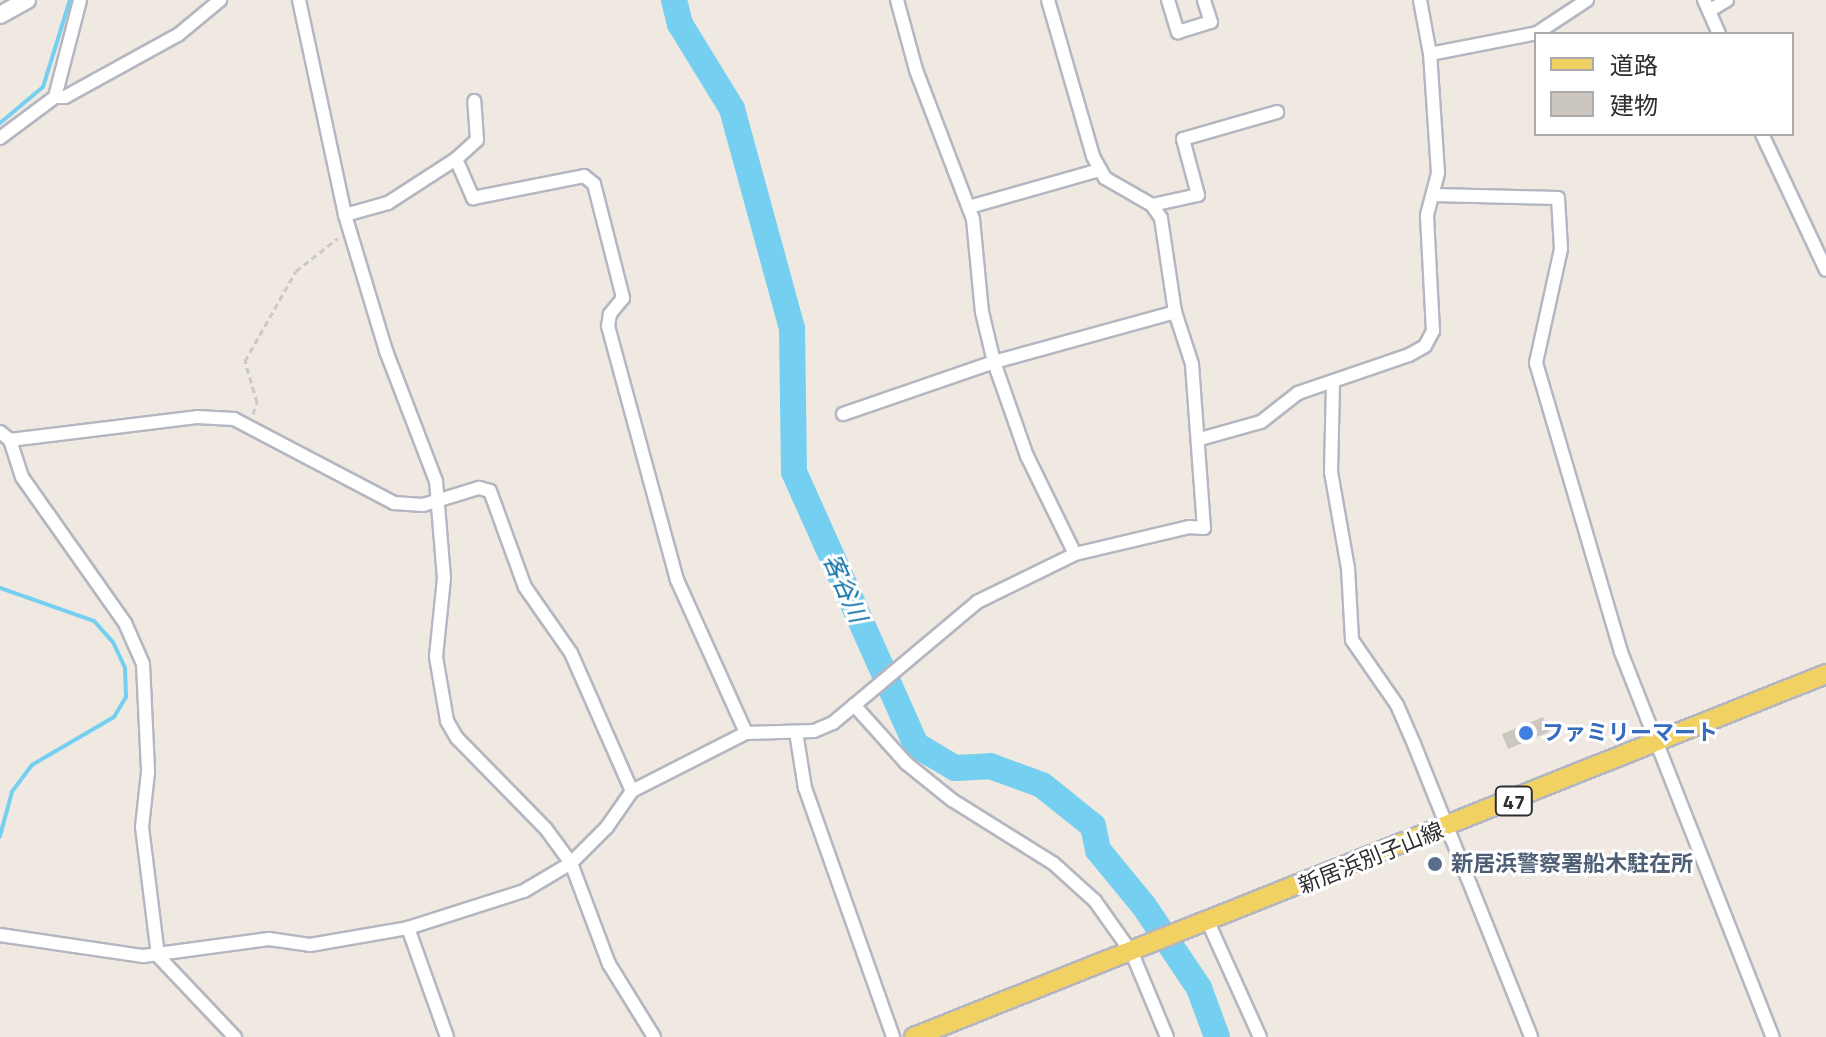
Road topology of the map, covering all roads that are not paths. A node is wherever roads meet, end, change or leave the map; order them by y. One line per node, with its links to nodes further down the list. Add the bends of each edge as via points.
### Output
1 (27, 0): 13 (street)
2 (80, 0): 18 (street)
3 (220, 0): 18 (street, via 178,35 65,97)
4 (299, 0): 28 (street)
5 (897, 0): 27 (street, via 916,70)
6 (1048, 0): 24 (street)
7 (1168, 0): 8 (street, via 1178,32 1211,22)
8 (1204, 0)
9 (1420, 0): 17 (street)
10 (1587, 0): 14 (street)
11 (1727, 0): 12 (street)
12 (1707, 6): 15 (street)
13 (0, 15)
14 (1539, 32)
15 (1718, 32)
16 (1534, 34): 17 (street)
17 (1430, 54): 25 (street, via 1438,173)
18 (55, 97): 22 (street)
19 (474, 101): 23 (street, via 477,140)
20 (1277, 112): 26 (street, via 1183,139 1198,195)
21 (1763, 136): 29 (street)
22 (0, 138)
23 (456, 159): 28 (street, via 388,203); 41 (street, via 473,198 584,176 594,184 623,298 608,326 677,580)
24 (1100, 170): 26 (street); 27 (street)
25 (1434, 195): 32 (street, via 1426,231 1433,331 1425,346); 42 (street, via 1558,198 1561,249 1536,363 1589,554)
26 (1152, 205): 30 (street, via 1161,218)
27 (969, 207): 31 (street)
28 (347, 221): 36 (street, via 386,351 433,469)
29 (1826, 270)
30 (1175, 312): 31 (street); 35 (street, via 1192,364)
31 (994, 362): 33 (street); 37 (street, via 1027,456)
32 (1333, 384): 35 (street, via 1298,393 1261,422); 44 (street, via 1331,472 1348,568 1352,640 1397,705)
33 (843, 414)
34 (5, 436): 36 (street, via 197,417 234,419 394,503); 50 (street, via 22,477 125,623 143,664 148,772 142,827)
35 (1200, 439): 37 (street, via 1204,528)
36 (436, 502): 43 (street, via 479,488 490,491 525,587 571,653); 45 (street, via 444,578 436,657 447,721)
37 (1075, 554): 39 (street, via 977,602)
38 (1826, 674): 42 (main road, 新居浜別子山線 / 47)
39 (856, 703): 40 (street, via 833,723); 49 (street, via 906,763 952,800 1053,863)
40 (796, 732): 41 (street); 54 (street, via 805,788)
41 (746, 733): 43 (street)
42 (1658, 744): 44 (main road, 新居浜別子山線 / 47); 59 (street)
43 (632, 791): 45 (street, via 607,827)
44 (1445, 829): 46 (main road, 新居浜別子山線 / 47); 58 (street)
45 (571, 863): 47 (street, via 524,891); 53 (street, via 609,964)
46 (1205, 924): 49 (main road, 新居浜別子山線 / 47); 57 (street)
47 (408, 928): 50 (street, via 310,945 269,939); 52 (street)
48 (0, 935): 50 (street)
49 (1138, 951): 55 (main road, 新居浜別子山線 / 47); 56 (street)
50 (158, 956): 51 (street)
51 (235, 1037)
52 (447, 1037)
53 (654, 1037)
54 (893, 1037)
55 (914, 1037)
56 (1167, 1037)
57 (1260, 1037)
58 (1531, 1037)
59 (1773, 1037)

